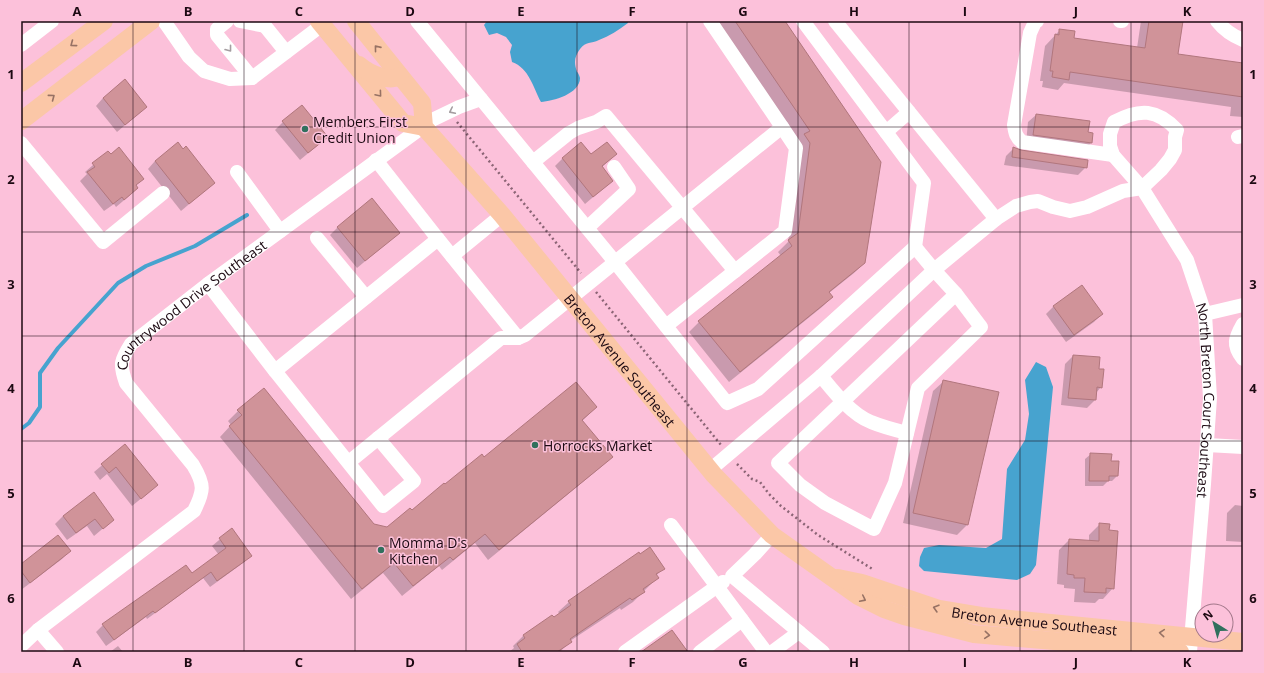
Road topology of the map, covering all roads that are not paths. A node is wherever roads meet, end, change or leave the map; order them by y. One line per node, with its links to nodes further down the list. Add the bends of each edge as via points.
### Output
1 (52, 21): 17 (street)
2 (104, 21): 22 (main road, one-way to 22)
3 (151, 21): 25 (main road, one-way to 3)
4 (164, 21): 21 (street, via 189,57 204,71 230,79)
5 (228, 21): 21 (street, one-way to 21, via 217,29 217,35)
6 (240, 21): 14 (street)
7 (356, 21): 20 (main road, one-way to 7)
8 (417, 21): 23 (street)
9 (710, 21): 27 (street)
10 (804, 21): 28 (street)
11 (835, 21): 24 (street)
12 (1037, 21): 30 (street, via 1030,33 1014,125 1017,138 1022,142)
13 (1217, 21): 16 (street, via 1229,33)
14 (264, 23): 18 (street)
15 (320, 23): 18 (street); 19 (main road)
16 (1243, 40)
17 (21, 44)
18 (286, 52): 21 (street)
19 (346, 54): 20 (main road, via 364,69 378,75 396,79); 26 (main road, one-way to 26, via 403,123)
20 (400, 76): 26 (main road, via 422,103)
21 (252, 78)
22 (21, 83)
23 (481, 99): 26 (street, Countrywood Drive Southeast, one-way to 26, via 432,120); 32 (street)
24 (909, 112): 28 (street); 39 (street)
25 (21, 120)
26 (424, 127): 31 (street, Countrywood Drive Southeast); 38 (main road, Breton Avenue Southeast)
27 (782, 127): 37 (street); 48 (street, via 796,148 785,231)
28 (886, 132): 44 (street, via 924,184)
29 (21, 143): 36 (street, via 103,242)
30 (1113, 155): 35 (street); 35 (street, via 1110,134 1114,122 1127,114 1148,112 1167,120 1177,130 1175,150 1170,159)
31 (376, 160): 41 (street, Countrywood Drive Southeast); 43 (street)
32 (533, 162): 37 (street, via 569,133 606,116); 40 (street)
33 (614, 167): 40 (street, via 629,189)
34 (237, 172): 41 (street)
35 (1142, 188): 39 (street, via 1123,191 1087,207 1070,211 1038,201 1030,202 1016,206); 54 (street, North Breton Court Southeast, via 1187,260)
36 (163, 193)
37 (682, 208): 46 (street); 48 (street)
38 (502, 215): 45 (street); 52 (main road, Breton Avenue Southeast)
39 (996, 219): 47 (street)
40 (587, 228): 46 (street)
41 (280, 231): 49 (street, Countrywood Drive Southeast)
42 (317, 238): 51 (street)
43 (438, 239): 45 (street); 51 (street)
44 (915, 247): 47 (street); 56 (street, via 758,389 726,403)
45 (452, 256): 57 (street)
46 (615, 262): 52 (street); 56 (street)
47 (934, 270): 50 (street); 60 (street)
48 (735, 271): 56 (street)
49 (208, 284): 59 (street); 74 (street, Countrywood Drive Southeast, via 131,344 124,356 121,370 126,383 193,465 201,478 202,495 194,511)
50 (956, 294): 61 (street); 62 (street, via 981,327 918,388)
51 (366, 298): 59 (street)
52 (570, 298): 57 (street); 67 (main road, Breton Avenue Southeast)
53 (1243, 305): 54 (street)
54 (1205, 314): 64 (street, North Breton Court Southeast, via 1210,398)
55 (1243, 324): 58 (street, via 1235,342 1237,351)
56 (666, 326)
57 (518, 338): 63 (street, via 501,338)
58 (1243, 359)
59 (275, 371): 66 (street)
60 (821, 376): 61 (street); 67 (street)
61 (843, 401): 62 (street, via 870,422); 62 (street, via 778,464 800,485 825,503 874,529 895,483)
62 (907, 433)
63 (378, 438): 66 (street); 66 (street, via 414,481 384,506)
64 (1207, 445): 65 (street); 77 (street, North Breton Court Southeast)
65 (1243, 448)
66 (349, 462)
67 (710, 470): 69 (main road, Breton Avenue Southeast)
68 (671, 525): 72 (street)
69 (772, 536): 70 (street); 71 (main road, Breton Avenue Southeast)
70 (732, 576): 72 (street); 75 (street)
71 (831, 577): 77 (main road, Breton Avenue Southeast, one-way to 71, via 939,609 862,583); 85 (main road, Breton Avenue Southeast, one-way to 85, via 858,596 884,609 974,634)
72 (716, 586): 73 (street); 80 (street)
73 (742, 620): 81 (street); 82 (street)
74 (38, 630): 78 (street, Countrywood Drive Southeast); 79 (street)
75 (799, 632): 83 (street); 84 (street)
76 (1243, 642): 77 (main road, Breton Avenue Southeast)
77 (1191, 644)
78 (21, 646)
79 (57, 652)
80 (625, 652)
81 (700, 652)
82 (766, 652)
83 (772, 652)
84 (823, 652)
85 (1180, 652)

